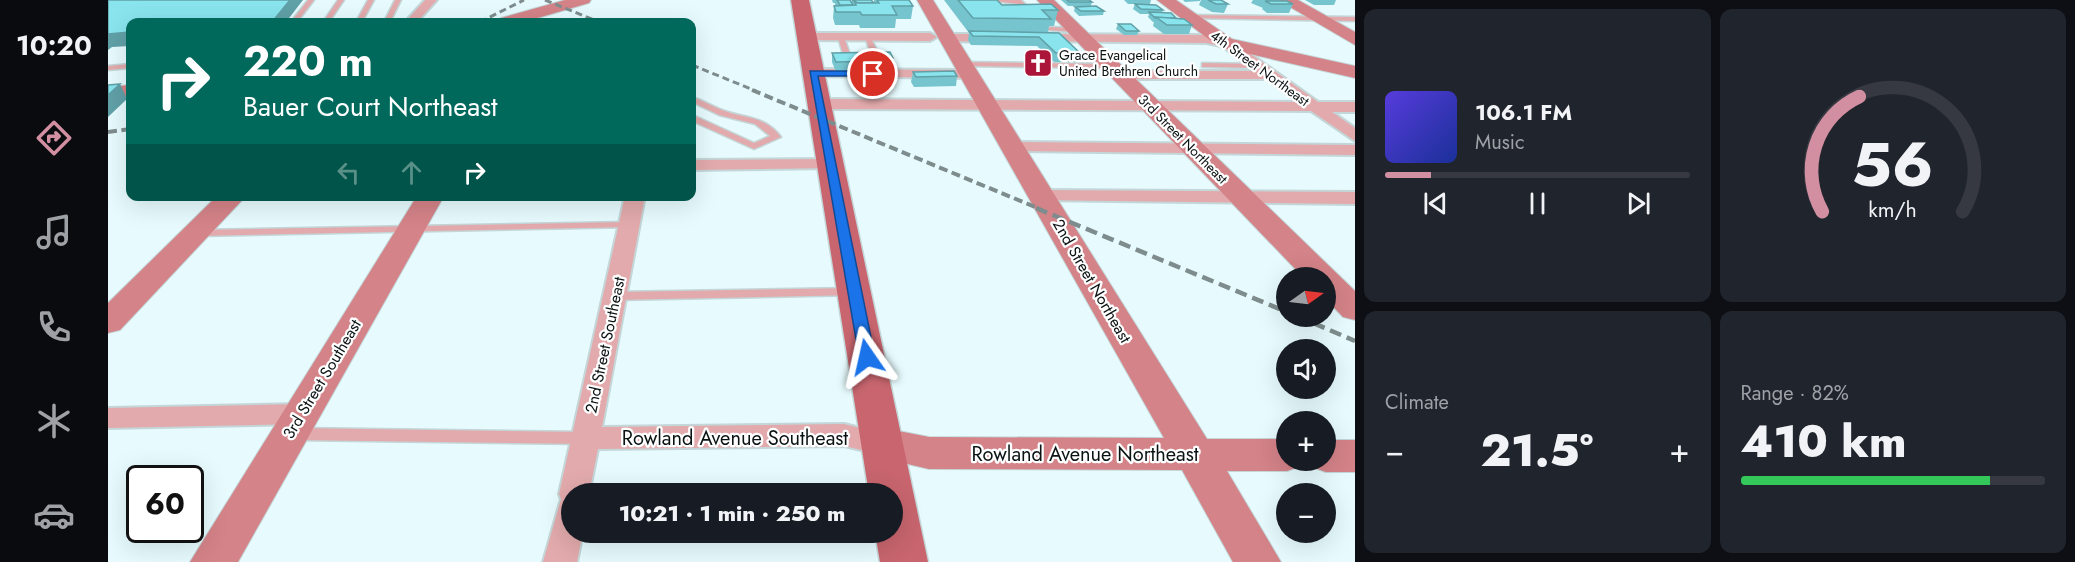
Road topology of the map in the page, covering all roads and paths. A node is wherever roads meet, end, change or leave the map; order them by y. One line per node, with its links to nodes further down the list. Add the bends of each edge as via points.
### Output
1 (311, 0): 16 (lane)
2 (341, 0): 17 (lane)
3 (371, 0): 18 (lane)
4 (398, 0): 19 (lane)
5 (431, 0): 20 (street)
6 (583, 0): 13 (street)
7 (800, 0): 26 (main road)
8 (925, 0): 29 (street, 2nd Street Northeast)
9 (989, 0): 14 (lane); 22 (lane, via 1021,2 1028,10 1013,14)
10 (1045, 0): 25 (street, 3rd Street Northeast)
11 (1165, 0): 15 (street, 4th Street Northeast)
12 (1286, 0): 23 (street)
13 (546, 11): 21 (street)
14 (997, 11)
15 (1189, 17): 23 (lane); 31 (street, 4th Street Northeast)
16 (297, 18)
17 (329, 18)
18 (360, 18)
19 (389, 18)
20 (415, 18)
21 (521, 18)
22 (1032, 18)
23 (1317, 18): 24 (lane); 30 (street)
24 (1355, 19)
25 (1065, 27): 29 (street, via 1021,38); 31 (street); 37 (street, 3rd Street Northeast)
26 (807, 36): 27 (street); 40 (main road)
27 (841, 37): 28 (street); 28 (lane, via 848,59 878,59)
28 (868, 37): 29 (street)
29 (939, 38): 36 (street, 2nd Street Northeast)
30 (1355, 39)
31 (1226, 43): 34 (street, 4th Street Northeast); 38 (street)
32 (1204, 65): 34 (lane)
33 (126, 66): 35 (lane)
34 (1259, 66): 39 (street, 4th Street Northeast)
35 (108, 68)
36 (966, 69): 37 (lane); 40 (street); 46 (street, 2nd Street Northeast)
37 (1115, 70): 39 (street); 47 (street, 3rd Street Northeast)
38 (1355, 72)
39 (1272, 75): 48 (street, 4th Street Northeast)
40 (816, 89): 46 (street); 55 (main road)
41 (126, 91): 42 (street)
42 (108, 93)
43 (696, 101): 45 (lane)
44 (696, 104): 45 (lane)
45 (702, 104): 50 (lane, via 770,127 776,137 754,147)
46 (988, 105): 47 (street); 52 (street, 2nd Street Northeast)
47 (1150, 106): 48 (street); 53 (street, 3rd Street Northeast)
48 (1315, 107): 49 (street); 51 (street, 4th Street Northeast)
49 (1355, 107)
50 (696, 120)
51 (1355, 136)
52 (1012, 147): 53 (street); 57 (street, 2nd Street Northeast)
53 (1193, 148): 54 (street); 58 (street, 3rd Street Northeast)
54 (1355, 150)
55 (830, 164): 56 (street); 68 (main road)
56 (696, 165)
57 (1042, 196): 58 (street); 76 (street, 2nd Street Northeast)
58 (1241, 196): 59 (street); 66 (street, 3rd Street Northeast)
59 (1355, 198)
60 (228, 201): 65 (street)
61 (427, 201): 64 (street, 3rd Street Southeast)
62 (634, 201): 63 (street, 2nd Street Southeast)
63 (629, 225): 64 (lane); 69 (street, 2nd Street Southeast)
64 (411, 229): 65 (lane); 73 (street, 3rd Street Southeast)
65 (197, 233): 71 (street)
66 (1311, 267)
67 (1336, 291): 70 (street)
68 (855, 292): 69 (lane); 75 (main road)
69 (615, 296): 74 (street, 2nd Street Southeast)
70 (1355, 310)
71 (108, 322)
72 (108, 418): 73 (street)
73 (295, 424): 74 (lane); 84 (street, 3rd Street Southeast)
74 (586, 438): 75 (street, Rowland Avenue Southeast, via 844,435); 80 (street, 2nd Street Southeast)
75 (883, 444): 76 (street, Rowland Avenue Northeast, via 929,453); 81 (main road)
76 (1194, 454): 77 (street, Rowland Avenue Northeast); 87 (street, 2nd Street Northeast)
77 (1276, 455)
78 (1336, 456): 79 (street)
79 (1355, 456)
80 (576, 483)
81 (890, 483)
82 (564, 543): 85 (street)
83 (901, 543): 86 (main road)
84 (213, 562)
85 (560, 562)
86 (904, 562)
87 (1258, 562)

